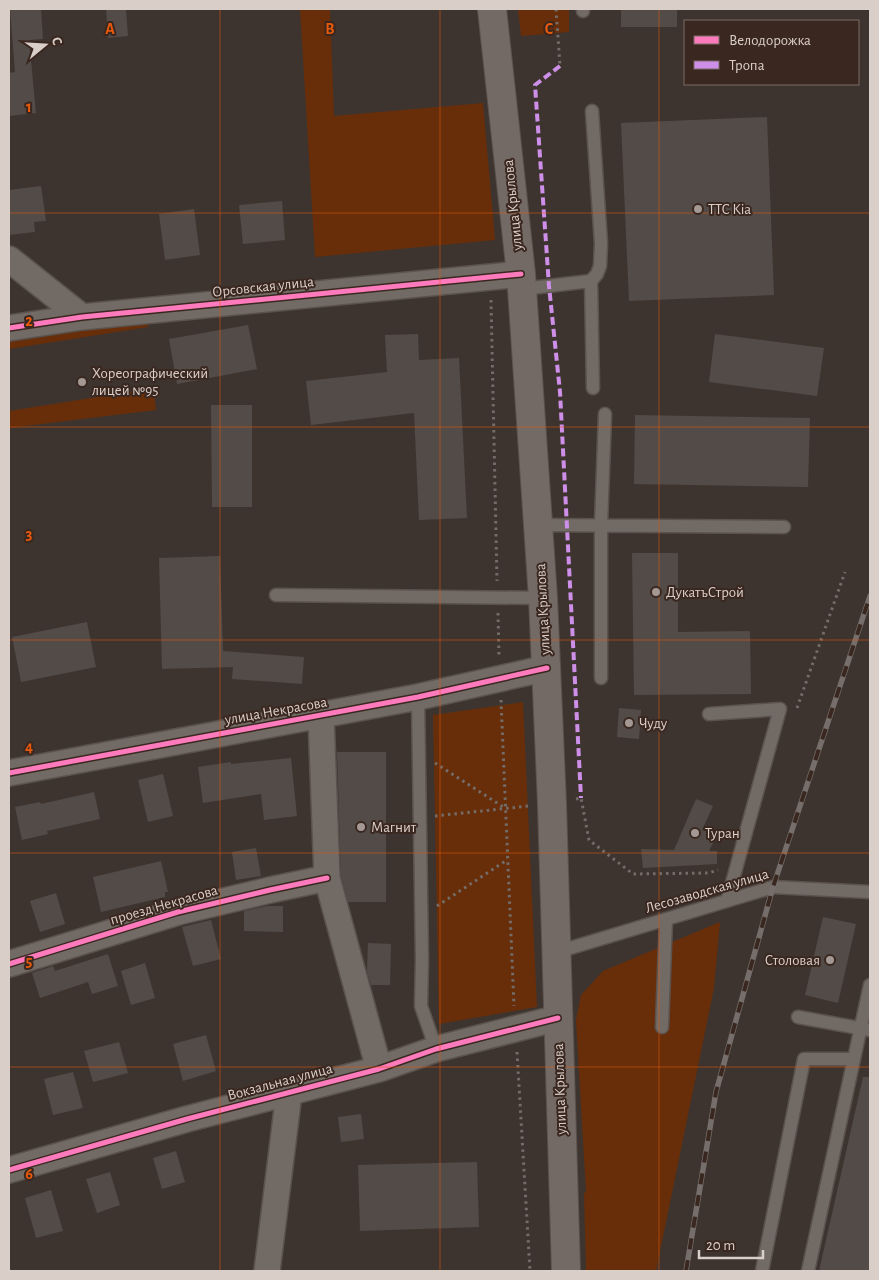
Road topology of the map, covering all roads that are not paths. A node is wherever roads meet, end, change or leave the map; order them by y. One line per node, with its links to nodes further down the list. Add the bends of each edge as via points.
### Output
1 (492, 9): 5 (main road, улица Крылова)
2 (592, 111): 4 (lane, via 601,243 600,266)
3 (9, 259): 6 (street)
4 (591, 280): 5 (lane); 8 (lane)
5 (522, 282): 6 (street, Орсовская улица, via 491,277); 10 (main road, улица Крылова)
6 (82, 318): 7 (street, Орсовская улица)
7 (9, 328)
8 (593, 388)
9 (606, 414): 11 (lane)
10 (538, 525): 11 (lane); 14 (main road, улица Крылова)
11 (601, 525): 12 (lane); 16 (lane)
12 (784, 527)
13 (276, 596): 14 (lane)
14 (543, 598): 15 (main road, улица Крылова)
15 (547, 668): 17 (street, улица Некрасова); 25 (main road, улица Крылова)
16 (600, 678)
17 (418, 697): 19 (street, улица Некрасова); 32 (lane, via 421,1006)
18 (708, 714): 23 (lane, via 780,709)
19 (321, 716): 20 (street, улица Некрасова); 21 (street)
20 (9, 773)
21 (327, 878): 26 (street, проезд Некрасова, via 178,912); 34 (street)
22 (870, 892): 23 (lane, Лесозаводская улица, via 773,888)
23 (727, 901): 24 (lane, Лесозаводская улица)
24 (666, 919): 25 (lane, Лесозаводская улица); 30 (lane)
25 (557, 952): 29 (main road, улица Крылова)
26 (9, 964)
27 (870, 985): 31 (lane)
28 (798, 1017): 31 (lane)
29 (558, 1018): 32 (street, Вокзальная улица); 38 (main road, улица Крылова)
30 (662, 1027)
31 (866, 1029): 33 (lane)
32 (436, 1049): 34 (street, Вокзальная улица)
33 (854, 1059): 39 (lane, via 804,1060); 40 (lane)
34 (379, 1069): 35 (street, Вокзальная улица)
35 (289, 1093): 36 (street, Вокзальная улица); 37 (street)
36 (9, 1170)
37 (267, 1271)
38 (566, 1271)
39 (762, 1271)
40 (808, 1271)

